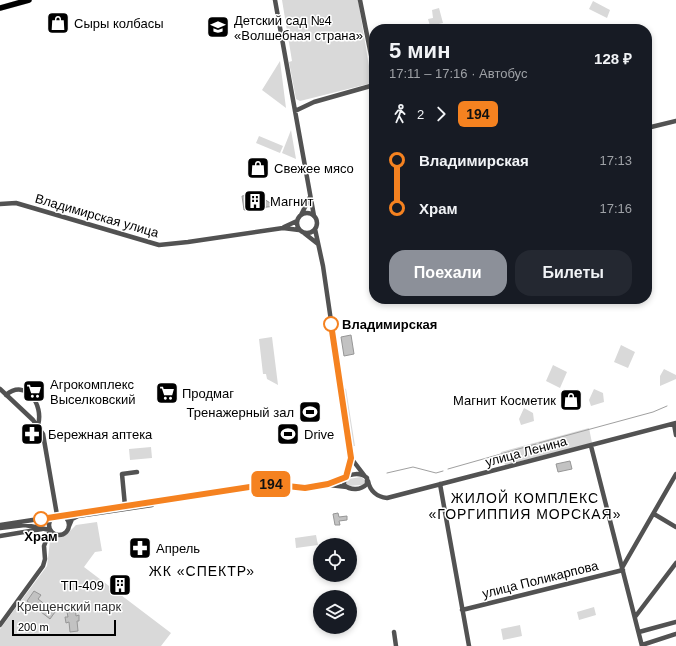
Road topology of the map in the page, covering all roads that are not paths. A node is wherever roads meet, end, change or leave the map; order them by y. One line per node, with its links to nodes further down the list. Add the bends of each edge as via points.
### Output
1 (28, 0): 4 (main road)
2 (275, 0): 7 (street)
3 (360, 0): 5 (street)
4 (0, 8)
5 (369, 45)
6 (369, 86): 7 (street, via 314,102)
7 (294, 111): 10 (street)
8 (676, 121): 9 (street)
9 (652, 127)
10 (310, 196): 12 (street); 13 (street)
11 (0, 204): 15 (street, Владимирская улица, via 16,204 158,245)
12 (300, 215): 13 (street, via 310,213); 14 (street)
13 (314, 216): 16 (street, via 317,222)
14 (297, 221): 15 (street, Владимирская улица); 17 (street)
15 (282, 228): 17 (street, Владимирская улица)
16 (315, 229): 17 (street, via 312,232); 18 (street)
17 (302, 232): 18 (street)
18 (319, 245): 25 (street)
19 (0, 389): 20 (street)
20 (6, 395): 22 (street); 22 (street, via 10,391 19,390 34,398 40,410)
21 (675, 423): 23 (street); 24 (street, улица Ленина)
22 (38, 425): 37 (street, via 46,443)
23 (676, 435)
24 (591, 446): 31 (street, улица Ленина); 47 (street)
25 (351, 458): 28 (street); 29 (street)
26 (137, 472): 35 (street, via 122,474)
27 (676, 474): 36 (street)
28 (364, 475): 29 (street); 30 (street)
29 (346, 477): 32 (street, via 344,481); 35 (street, via 328,484 305,488 269,484)
30 (368, 481): 33 (street); 34 (street)
31 (440, 484): 34 (street, улица Ленина, via 382,498); 48 (street)
32 (347, 487): 33 (street); 40 (street, via 333,485 301,489 269,486 78,516 72,519)
33 (362, 488): 34 (street)
34 (371, 489)
35 (125, 506): 37 (street)
36 (654, 514): 41 (street); 47 (street)
37 (56, 516): 38 (street); 40 (street, via 65,517); 44 (street, via 49,523)
38 (25, 523): 39 (street); 42 (street); 43 (street)
39 (0, 525)
40 (69, 526): 44 (street, via 61,535 54,535)
41 (676, 526)
42 (0, 528)
43 (43, 529): 44 (street); 45 (street)
44 (50, 530): 51 (street, via 44,546 43,566)
45 (0, 536)
46 (676, 563): 49 (street)
47 (623, 569): 48 (street, улица Поликарпова); 49 (street)
48 (462, 610): 56 (street)
49 (635, 617): 53 (street)
50 (676, 622): 53 (street)
51 (0, 625)
52 (394, 632): 55 (street)
53 (639, 632): 57 (street)
54 (676, 634): 57 (street)
55 (396, 646)
56 (469, 646)
57 (642, 646)

